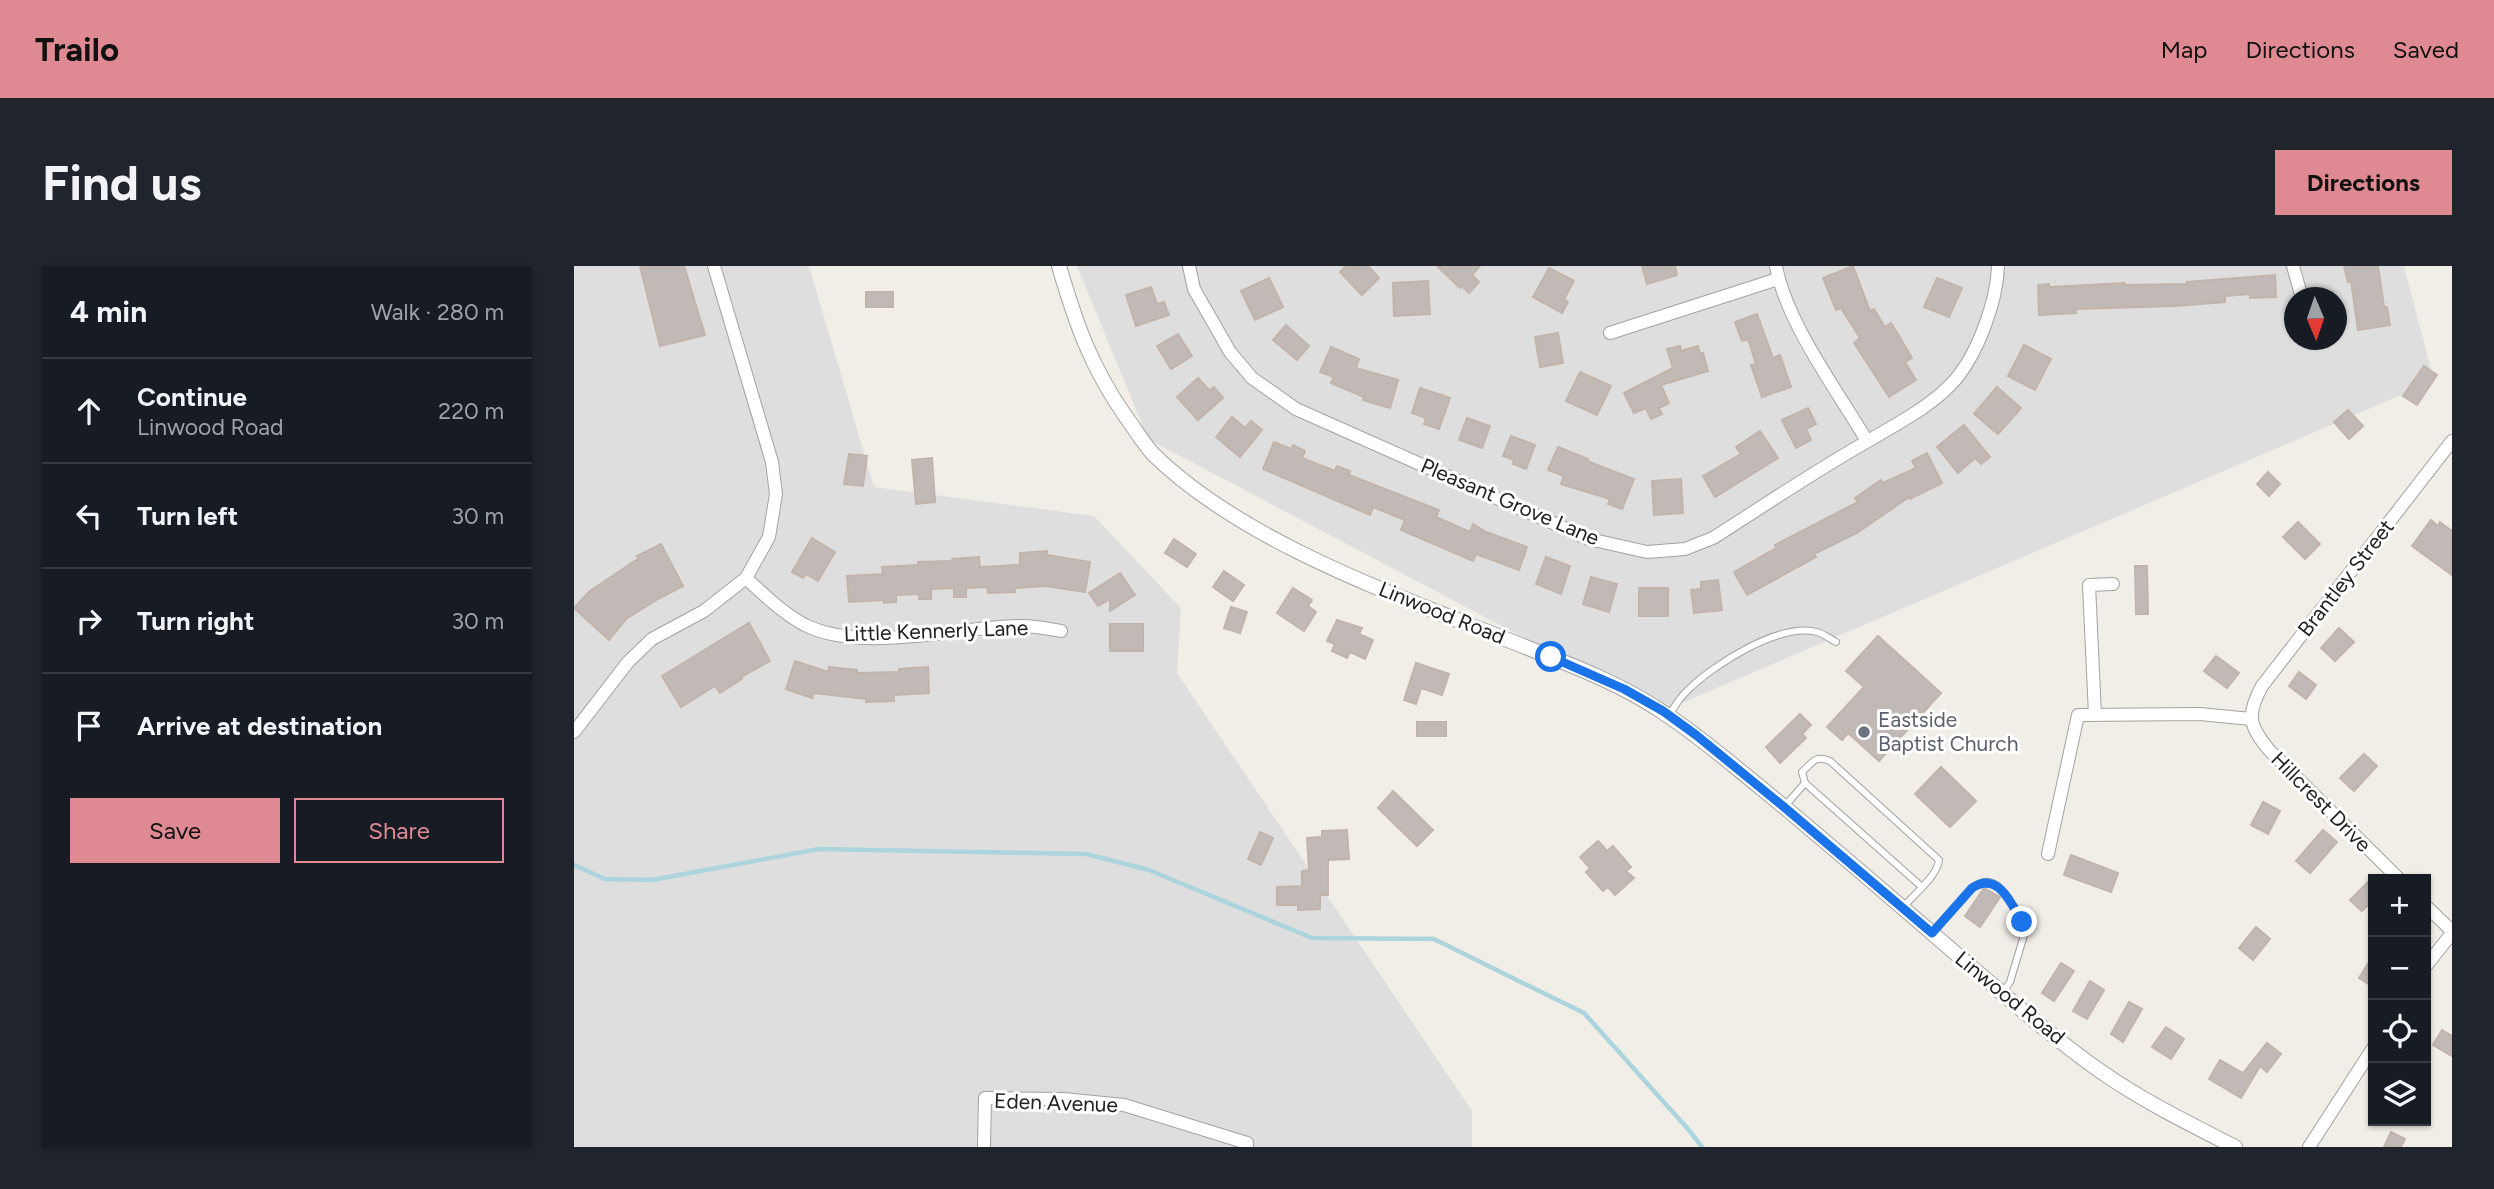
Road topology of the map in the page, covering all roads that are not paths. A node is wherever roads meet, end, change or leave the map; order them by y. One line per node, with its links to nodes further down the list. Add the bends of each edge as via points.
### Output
1 (714, 266): 11 (street, via 772,462 776,494 769,537)
2 (1059, 266): 16 (street, Linwood Road, via 1082,338 1109,393 1152,452 1198,490 1265,533 1344,573 1624,689)
3 (1189, 266): 9 (street, Pleasant Grove Lane, via 1194,289 1230,352 1252,378 1296,409 1589,539 1635,551 1685,549 1713,538)
4 (1998, 266): 9 (street, Pleasant Grove Lane, via 1987,318 1955,379 1919,411)
5 (2293, 266): 7 (street)
6 (1777, 272): 8 (street); 9 (street, via 1808,343)
7 (2299, 287)
8 (1610, 333)
9 (1867, 441)
10 (2452, 441): 17 (street, Brantley Street, via 2262,686)
11 (746, 578): 13 (street, Little Kennerly Lane, via 787,614 834,635 867,638 1025,626); 18 (street, via 704,611 652,639 628,662)
12 (2113, 583): 15 (street, via 2089,584)
13 (1061, 631)
14 (1836, 642): 16 (lane, via 1807,631 1758,642 1688,689)
15 (2095, 715): 17 (street, via 2200,714); 21 (street, via 2078,715)
16 (1670, 716): 20 (street, Linwood Road)
17 (2251, 719): 22 (street, Hillcrest Drive, via 2254,731 2270,751)
18 (574, 732)
19 (1805, 783): 20 (lane); 23 (lane); 23 (lane, via 1802,772 1816,759 1830,761 1939,860)
20 (1784, 807): 24 (street, Linwood Road)
21 (2048, 854)
22 (2394, 874)
23 (1922, 887): 24 (lane)
24 (1902, 908): 27 (street, Linwood Road)
25 (2431, 910): 26 (street)
26 (2452, 932): 28 (street)
27 (1932, 933): 29 (street, Linwood Road); 29 (lane, via 1972,888 1980,883 1995,884 2025,932 2010,982)
28 (2431, 959)
29 (2002, 993): 33 (street, Linwood Road, via 2102,1072)
30 (2368, 1056): 34 (street)
31 (984, 1147): 32 (street, Eden Avenue, via 985,1098 1124,1105 1248,1143)
32 (1247, 1147)
33 (2235, 1147)
34 (2309, 1147)

